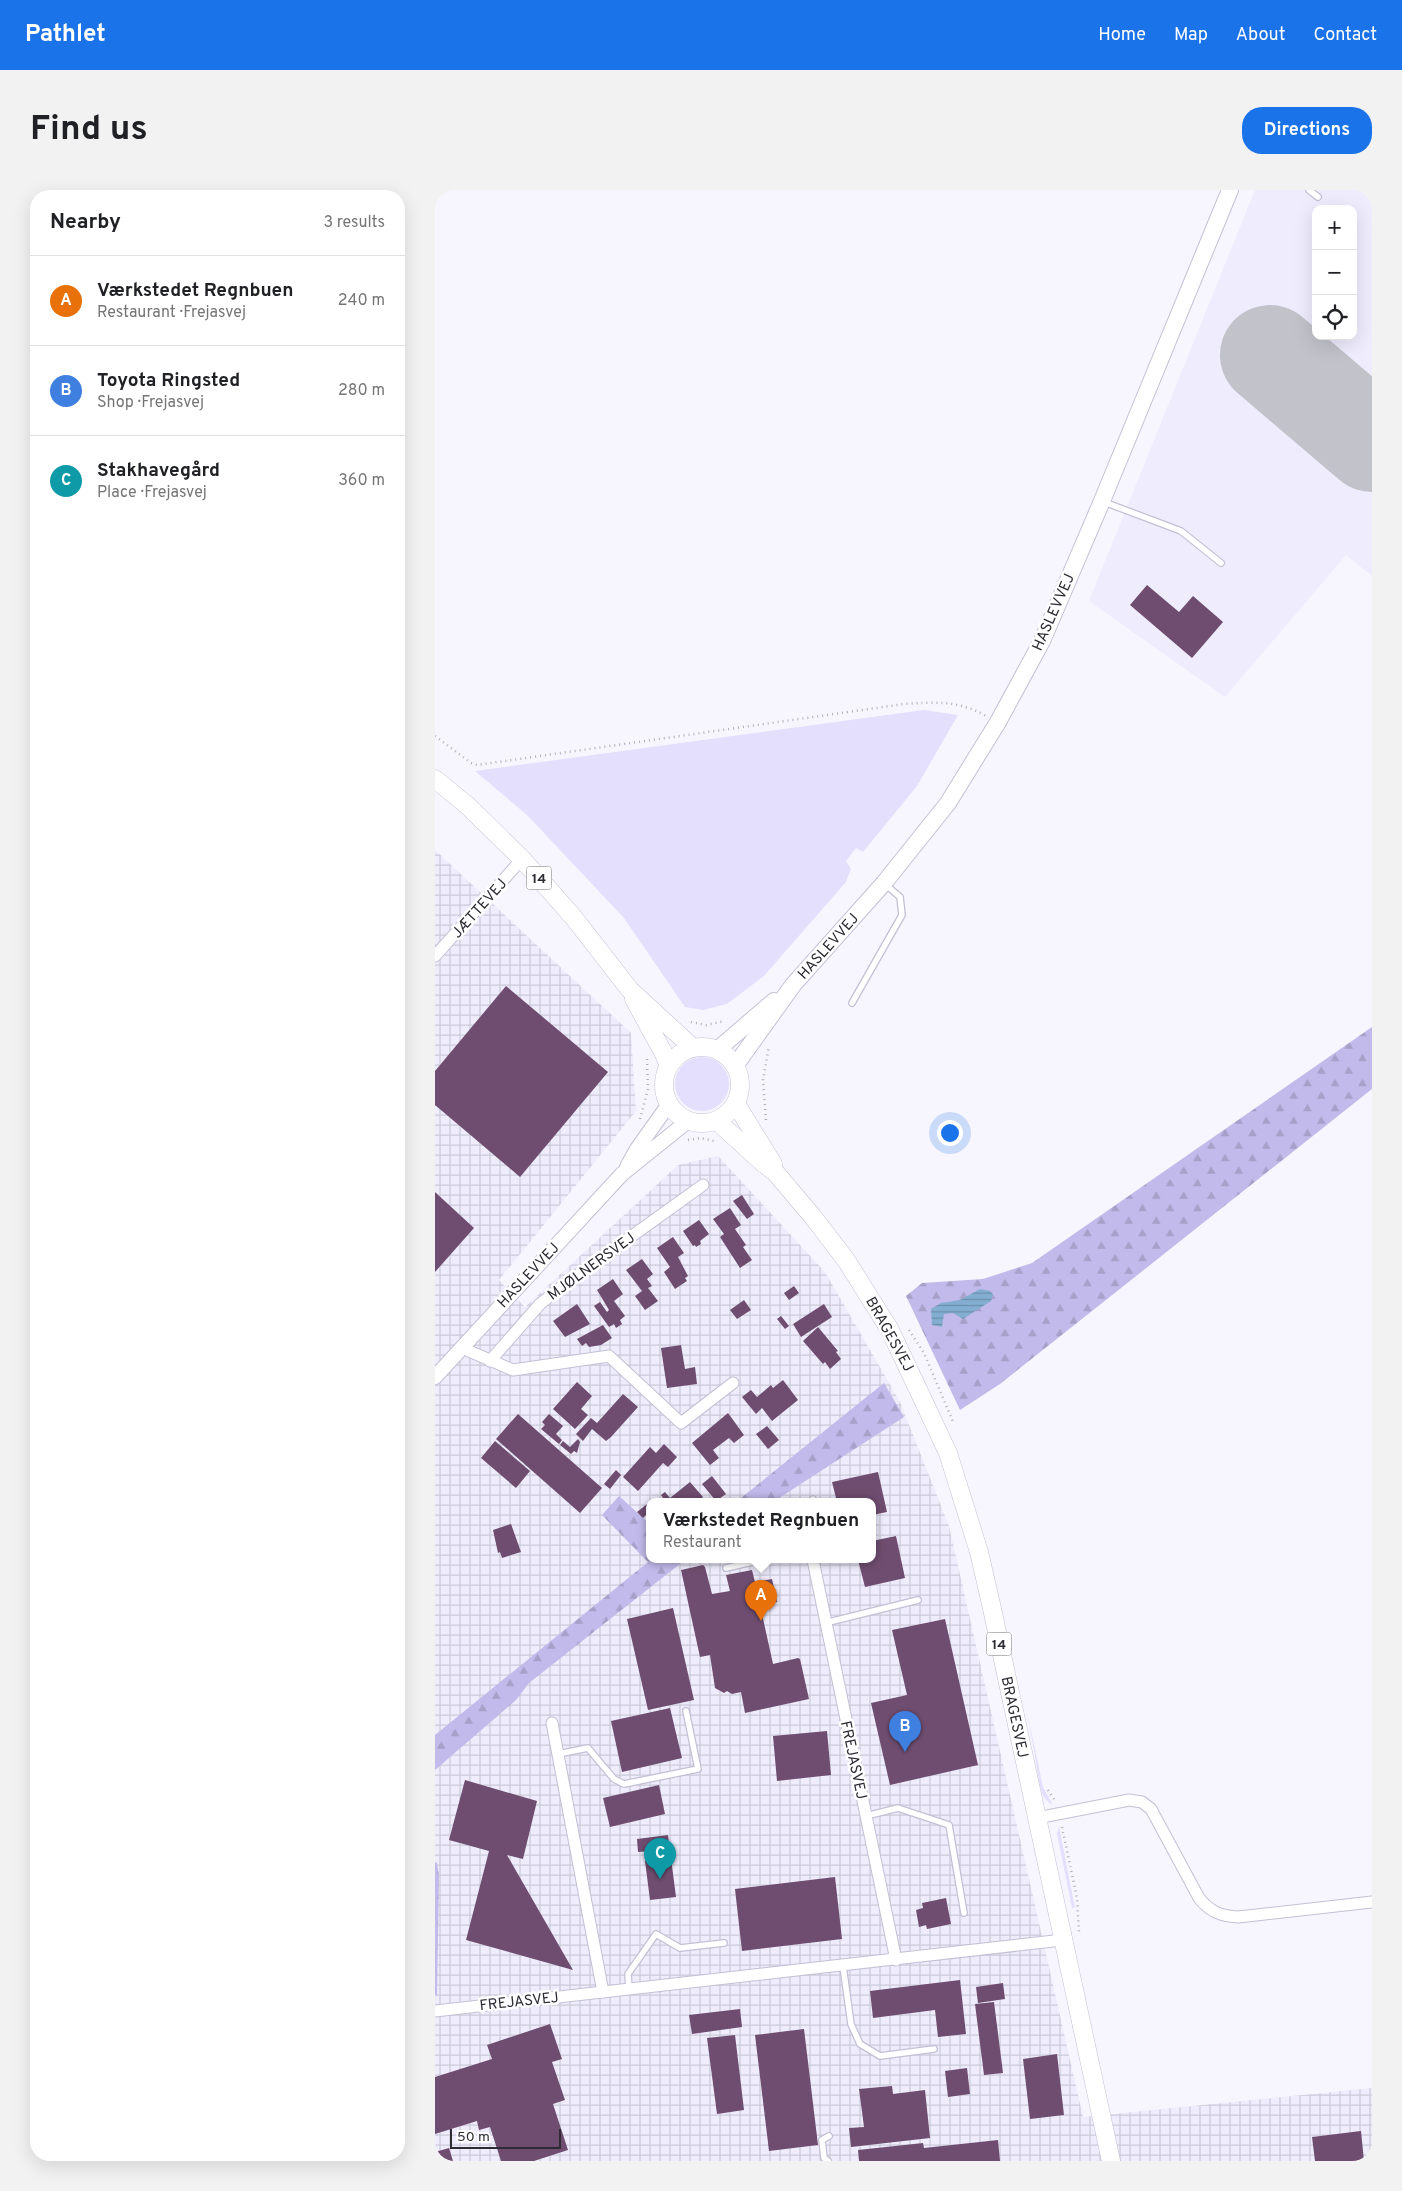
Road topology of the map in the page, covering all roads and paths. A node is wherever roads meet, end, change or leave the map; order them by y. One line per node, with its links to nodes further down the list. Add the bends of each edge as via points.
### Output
1 (1230, 190): 4 (main road, HASLEVVEJ)
2 (1309, 190): 3 (lane)
3 (1318, 197)
4 (1102, 501): 5 (lane, via 1181,530); 6 (main road, HASLEVVEJ, via 1042,641)
5 (1221, 563)
6 (998, 722): 7 (path, via 975,710 946,702 904,704 477,765); 10 (main road, HASLEVVEJ, via 948,803)
7 (435, 736)
8 (435, 778): 9 (main road, 14, via 469,806)
9 (522, 859): 11 (street, JÆTTEVEJ); 13 (main road, 14, via 574,918)
10 (884, 883): 12 (main road, HASLEVVEJ); 14 (lane, via 900,897 902,915)
11 (435, 956)
12 (793, 985): 18 (main road, HASLEVVEJ); 21 (main road, HASLEVVEJ)
13 (630, 990): 17 (main road); 20 (main road, 14)
14 (852, 1003)
15 (729, 1020): 16 (path, via 707,1025)
16 (688, 1022)
17 (693, 1048): 18 (main road); 20 (main road, via 675,1058)
18 (717, 1050): 21 (main road)
19 (647, 1055): 24 (path, via 648,1089)
20 (669, 1066): 22 (main road, via 664,1083)
21 (735, 1066): 23 (main road, via 740,1078)
22 (669, 1104): 25 (main road); 30 (street, HASLEVVEJ)
23 (736, 1104): 26 (main road); 29 (main road, BRAGESVEJ / 14, via 770,1157)
24 (639, 1120)
25 (688, 1121): 26 (main road, via 702,1124); 30 (street, HASLEVVEJ)
26 (717, 1121): 29 (main road, BRAGESVEJ)
27 (684, 1142): 28 (path, via 701,1138)
28 (720, 1143)
29 (775, 1172): 45 (main road, BRAGESVEJ / 14, via 846,1260 890,1330 948,1453 979,1552)
30 (622, 1174): 32 (street, HASLEVVEJ)
31 (703, 1185): 33 (street, MJØLNERSVEJ, via 540,1304)
32 (462, 1348): 33 (street); 34 (street, HASLEVVEJ)
33 (490, 1361): 35 (street, via 513,1370 609,1356 681,1422)
34 (435, 1377)
35 (733, 1383)
36 (748, 1563): 38 (lane)
37 (814, 1563): 40 (street, FREJASVEJ)
38 (726, 1568)
39 (918, 1600): 40 (lane)
40 (825, 1623): 44 (street, FREJASVEJ)
41 (686, 1711): 43 (lane, via 698,1768 624,1784 614,1778 587,1748)
42 (552, 1723): 43 (street)
43 (558, 1754): 53 (street)
44 (866, 1816): 47 (lane, via 898,1808 949,1825); 50 (street, FREJASVEJ)
45 (1037, 1818): 46 (street, via 1129,1800 1142,1802 1156,1816 1199,1898 1222,1915 1238,1917); 48 (main road, BRAGESVEJ / 14)
46 (1372, 1902)
47 (964, 1913)
48 (1063, 1940): 50 (street, FREJASVEJ); 58 (main road, BRAGESVEJ / 14)
49 (724, 1943): 52 (lane, via 680,1948 656,1934 628,1974)
50 (896, 1960): 51 (street, FREJASVEJ)
51 (843, 1966): 52 (street, FREJASVEJ); 55 (lane, via 851,2024 860,2044 880,2056)
52 (629, 1989): 53 (street, FREJASVEJ)
53 (603, 1992): 54 (street, FREJASVEJ)
54 (435, 2010)
55 (934, 2050)
56 (829, 2136): 57 (lane, via 822,2140 824,2158)
57 (828, 2161)
58 (1111, 2161)

